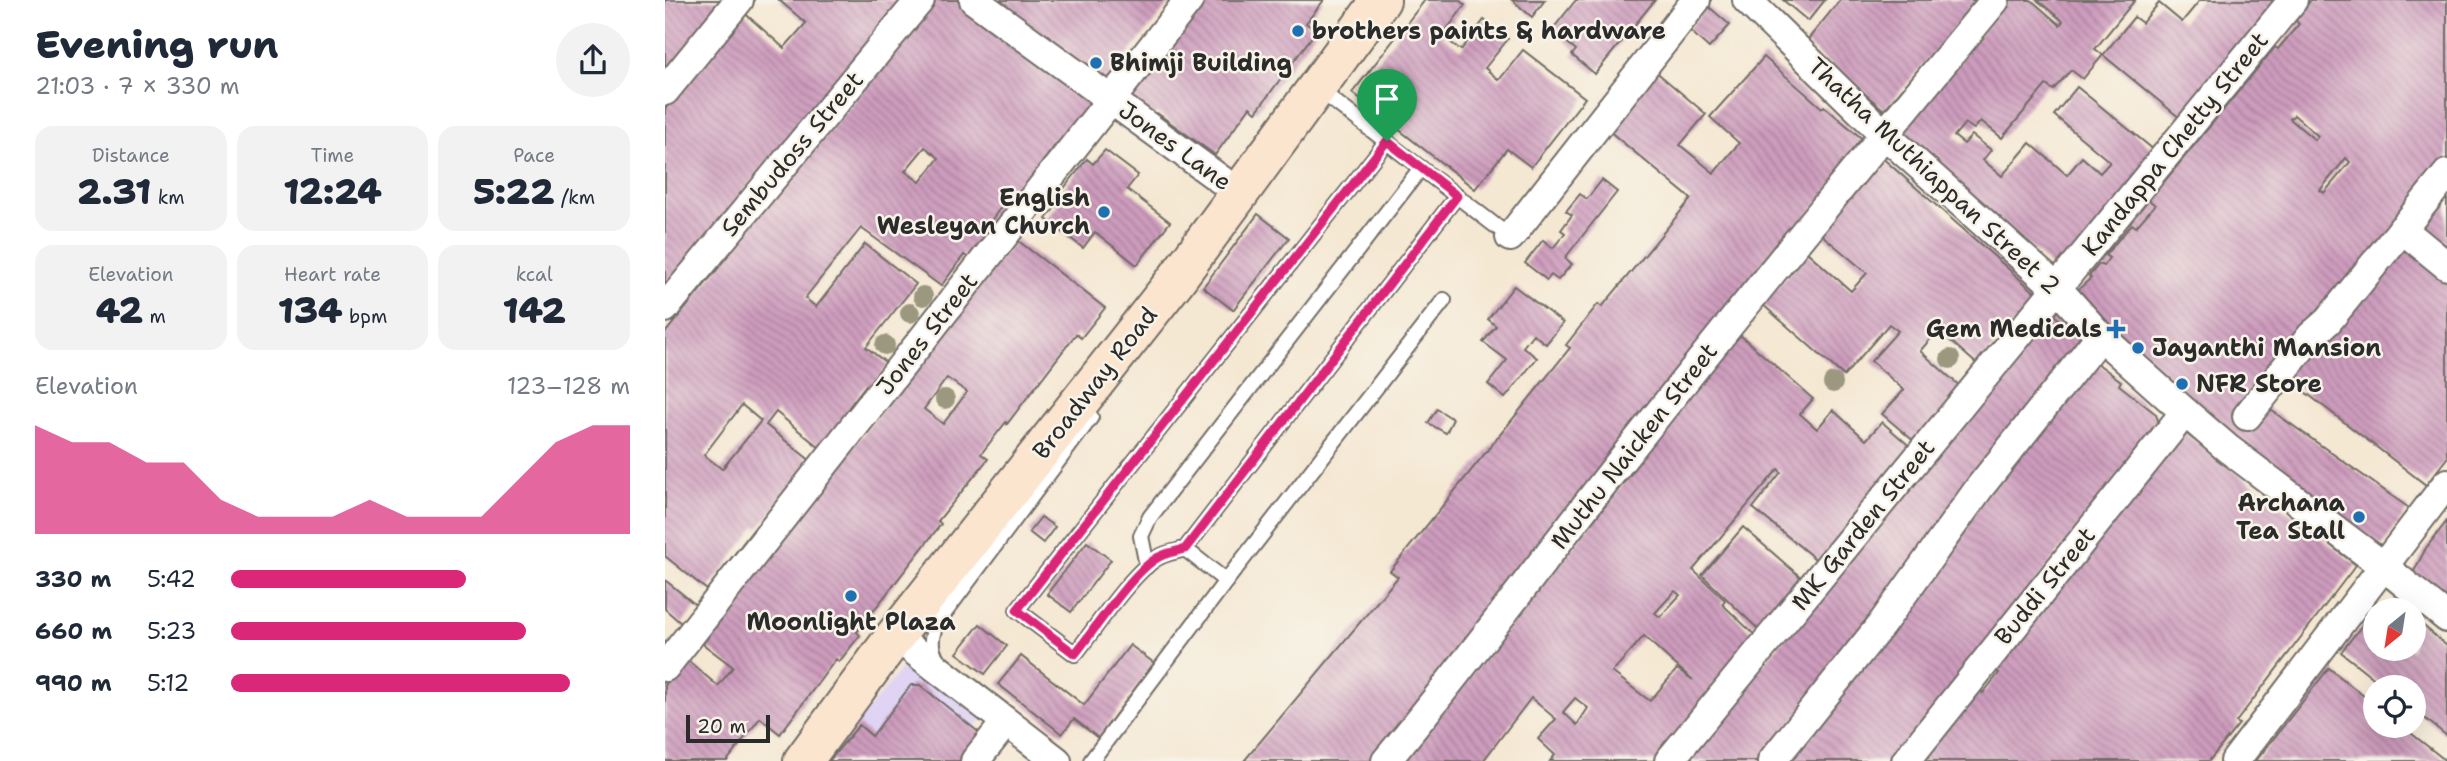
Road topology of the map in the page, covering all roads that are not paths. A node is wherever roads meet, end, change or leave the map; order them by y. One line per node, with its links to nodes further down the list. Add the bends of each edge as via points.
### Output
1 (739, 0): 11 (street)
2 (920, 0): 24 (street, Sembudoss Street)
3 (974, 0): 12 (street, Jones Lane)
4 (1189, 0): 12 (street, Jones Street)
5 (1381, 0): 10 (main road, Broadway Road)
6 (1696, 0): 20 (street)
7 (1747, 0): 13 (street, Thatha Muthiappan Street 2)
8 (1995, 0): 13 (street, Muthu Naicken Street)
9 (2293, 0): 22 (street, Kandappa Chetty Street)
10 (1317, 88): 14 (lane); 17 (main road, Broadway Road)
11 (665, 91)
12 (1112, 100): 17 (street, Jones Lane); 36 (street, Jones Street)
13 (1884, 134): 22 (street, Thatha Muthiappan Street 2); 43 (street, Muthu Naicken Street)
14 (1387, 141): 15 (lane); 32 (lane, via 1017,610 1075,654)
15 (1421, 168): 18 (lane); 32 (lane, via 1150,517 1142,536)
16 (2447, 174): 19 (street)
17 (1239, 193): 35 (main road, Broadway Road)
18 (1457, 196): 20 (lane); 30 (lane)
19 (2402, 229): 21 (street); 28 (street)
20 (1510, 237)
21 (2447, 266)
22 (2058, 289): 25 (street, Thatha Muthiappan Street 2); 44 (street, MK Garden Street)
23 (1444, 300): 33 (lane)
24 (665, 308)
25 (2099, 336): 27 (street, Thatha Muthiappan Street 2); 45 (street)
26 (1104, 401): 41 (lane, via 937,623 932,641 935,658)
27 (2185, 412): 31 (street, Thatha Muthiappan Street 2); 46 (street, Buddi Street)
28 (2247, 416)
29 (2447, 483): 31 (street)
30 (1185, 549): 32 (lane, via 1165,554); 33 (lane)
31 (2382, 565): 34 (street, Thatha Muthiappan Street 2); 47 (street)
32 (1147, 566)
33 (1226, 581): 42 (lane)
34 (2447, 618)
35 (895, 636): 37 (street); 38 (main road, Broadway Road)
36 (665, 667)
37 (1006, 722): 39 (street); 40 (street)
38 (803, 761)
39 (975, 761)
40 (1057, 761)
41 (1065, 761)
42 (1091, 761)
43 (1387, 761)
44 (1669, 761)
45 (1772, 761)
46 (1906, 761)
47 (2235, 761)

